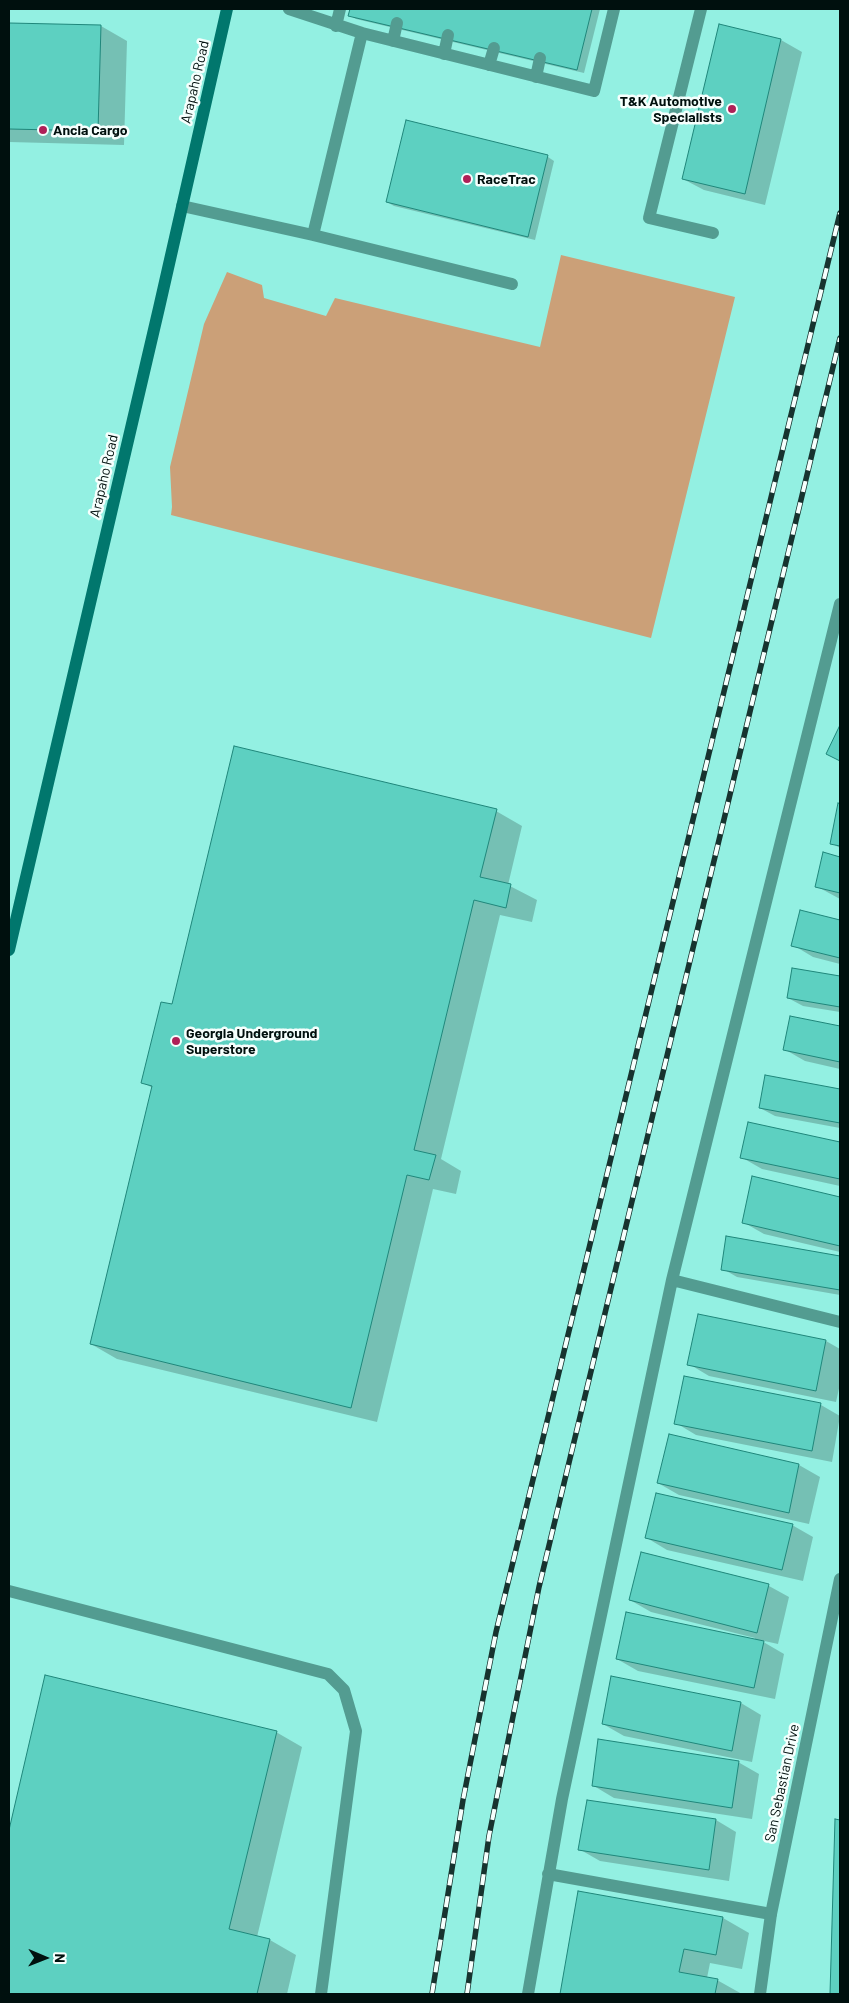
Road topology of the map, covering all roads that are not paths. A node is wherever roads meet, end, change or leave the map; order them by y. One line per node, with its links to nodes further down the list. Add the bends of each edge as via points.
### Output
1 (227, 9): 16 (main road, Arapaho Road)
2 (289, 9): 7 (street)
3 (340, 9): 7 (street)
4 (614, 9): 15 (street, via 594,91)
5 (701, 9): 17 (street, via 649,218)
6 (397, 23): 10 (street)
7 (336, 26): 8 (street)
8 (362, 33): 10 (street); 18 (street)
9 (448, 35): 12 (street)
10 (393, 41): 12 (street)
11 (494, 48): 14 (street)
12 (444, 54): 14 (street)
13 (540, 58): 15 (street)
14 (490, 65): 15 (street)
15 (536, 77)
16 (182, 206): 18 (street); 21 (main road, Arapaho Road)
17 (713, 233)
18 (313, 235): 19 (street)
19 (512, 284)
20 (840, 604): 22 (street)
21 (9, 950)
22 (672, 1280): 23 (street); 26 (street)
23 (840, 1322)
24 (840, 1579): 27 (street, San Sebastian Drive)
25 (9, 1591): 28 (street, via 328,1674 344,1690 356,1731)
26 (548, 1874): 27 (street); 29 (street)
27 (771, 1914): 30 (street, San Sebastian Drive)
28 (320, 1994)
29 (528, 1994)
30 (760, 1994)

